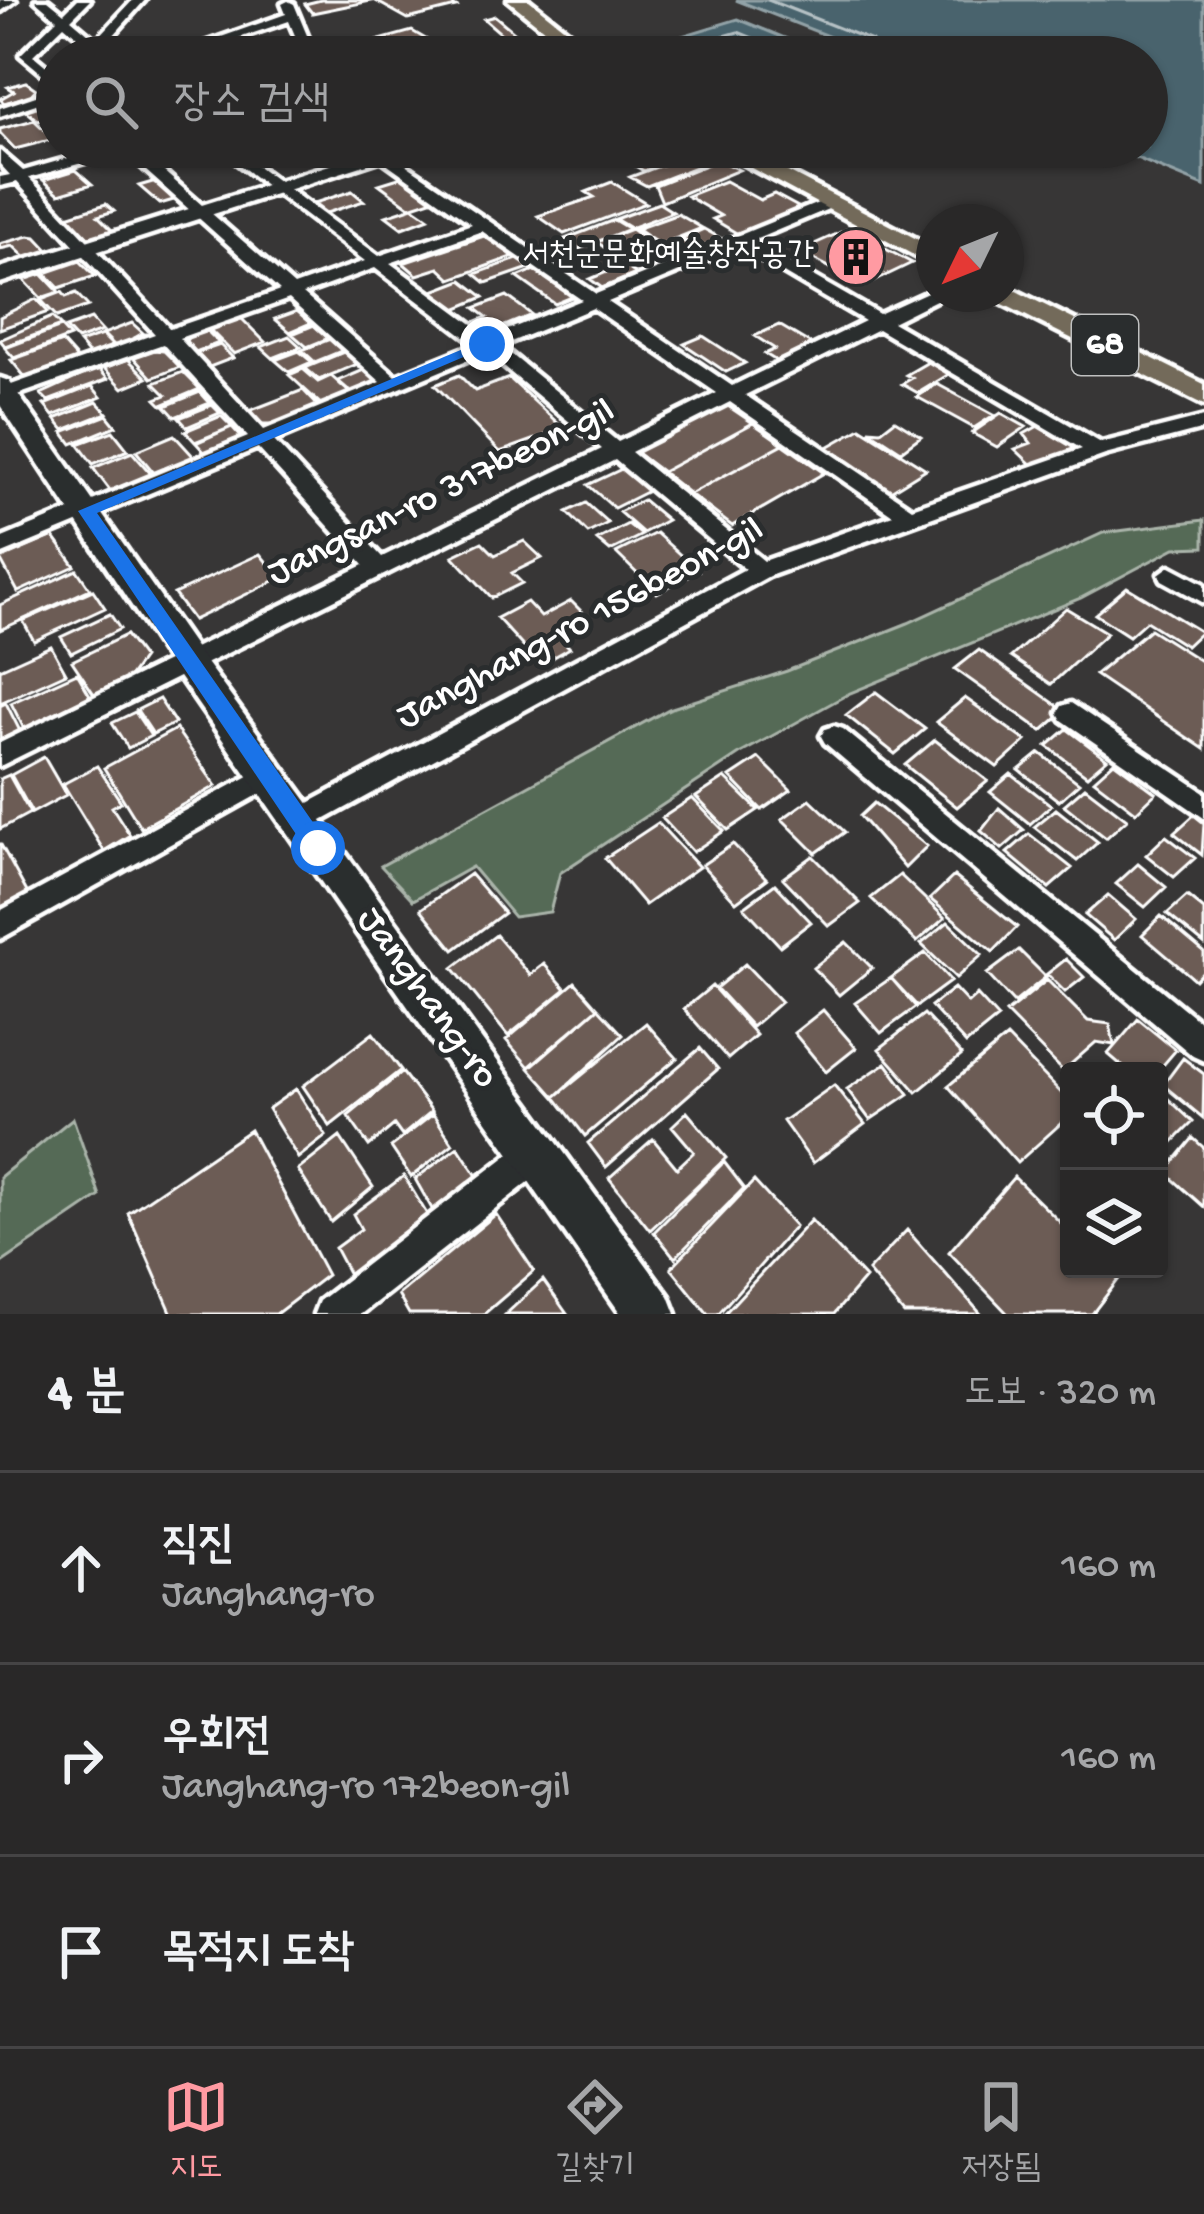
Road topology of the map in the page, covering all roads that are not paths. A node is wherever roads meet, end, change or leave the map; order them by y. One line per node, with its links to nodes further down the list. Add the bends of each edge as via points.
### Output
1 (8, 0): 7 (street)
2 (41, 0): 9 (street)
3 (84, 0): 9 (street)
4 (140, 0): 12 (street)
5 (287, 0): 8 (street)
6 (517, 0): 15 (main road)
7 (0, 7)
8 (291, 16): 13 (street); 14 (street)
9 (64, 20): 10 (street); 11 (street)
10 (47, 36)
11 (78, 36)
12 (107, 36)
13 (232, 36)
14 (300, 36)
15 (564, 36)
16 (36, 100): 17 (street)
17 (0, 112)
18 (0, 155): 25 (street)
19 (49, 168): 25 (street)
20 (151, 168): 29 (street)
21 (250, 168): 27 (street)
22 (330, 168): 27 (main road)
23 (402, 168): 30 (street)
24 (762, 168): 28 (main road)
25 (20, 176): 26 (street); 32 (street)
26 (0, 182)
27 (276, 188): 29 (main road); 34 (street)
28 (828, 204): 31 (street); 33 (main road)
29 (204, 212): 32 (main road); 36 (street)
30 (486, 224): 34 (street); 37 (street)
31 (739, 240): 37 (street); 40 (street)
32 (86, 249): 35 (main road); 41 (street)
33 (916, 249)
34 (380, 261): 36 (street); 42 (street)
35 (0, 276)
36 (290, 291): 41 (street); 43 (street)
37 (595, 299): 42 (street); 45 (street)
38 (916, 303): 40 (street, Jangsan-ro 317beon-gil)
39 (1024, 304): 46 (main road, 68)
40 (880, 322): 45 (street, Jangsan-ro 317beon-gil); 50 (street)
41 (164, 336): 44 (street); 48 (street)
42 (487, 344): 43 (street); 49 (street)
43 (393, 383): 48 (street)
44 (2, 391): 51 (street, Janghang-ro)
45 (729, 393): 49 (street, Jangsan-ro 317beon-gil); 52 (street)
46 (1204, 396)
47 (1204, 423): 50 (street, Janghang-ro 156beon-gil)
48 (260, 438): 51 (street); 54 (street)
49 (616, 447): 54 (street, Jangsan-ro 317beon-gil); 55 (street)
50 (1098, 450): 52 (street, Janghang-ro 156beon-gil)
51 (87, 511): 53 (street); 58 (street, Janghang-ro)
52 (907, 515): 55 (street, Janghang-ro 156beon-gil)
53 (0, 547)
54 (378, 566): 58 (street, Jangsan-ro 317beon-gil)
55 (760, 570): 64 (street, Janghang-ro 156beon-gil)
56 (1170, 574): 57 (street)
57 (1204, 595)
58 (187, 662): 61 (street, Jangsan-ro 317beon-gil); 62 (street, Janghang-ro)
59 (1071, 713): 63 (street)
60 (834, 736): 66 (street)
61 (0, 755)
62 (269, 776): 64 (street, Janghang-ro); 65 (street)
63 (1204, 807)
64 (300, 821): 67 (street, Janghang-ro)
65 (0, 926)
66 (1204, 1045)
67 (537, 1154): 68 (street); 69 (street, Janghang-ro)
68 (332, 1314)
69 (651, 1314)

